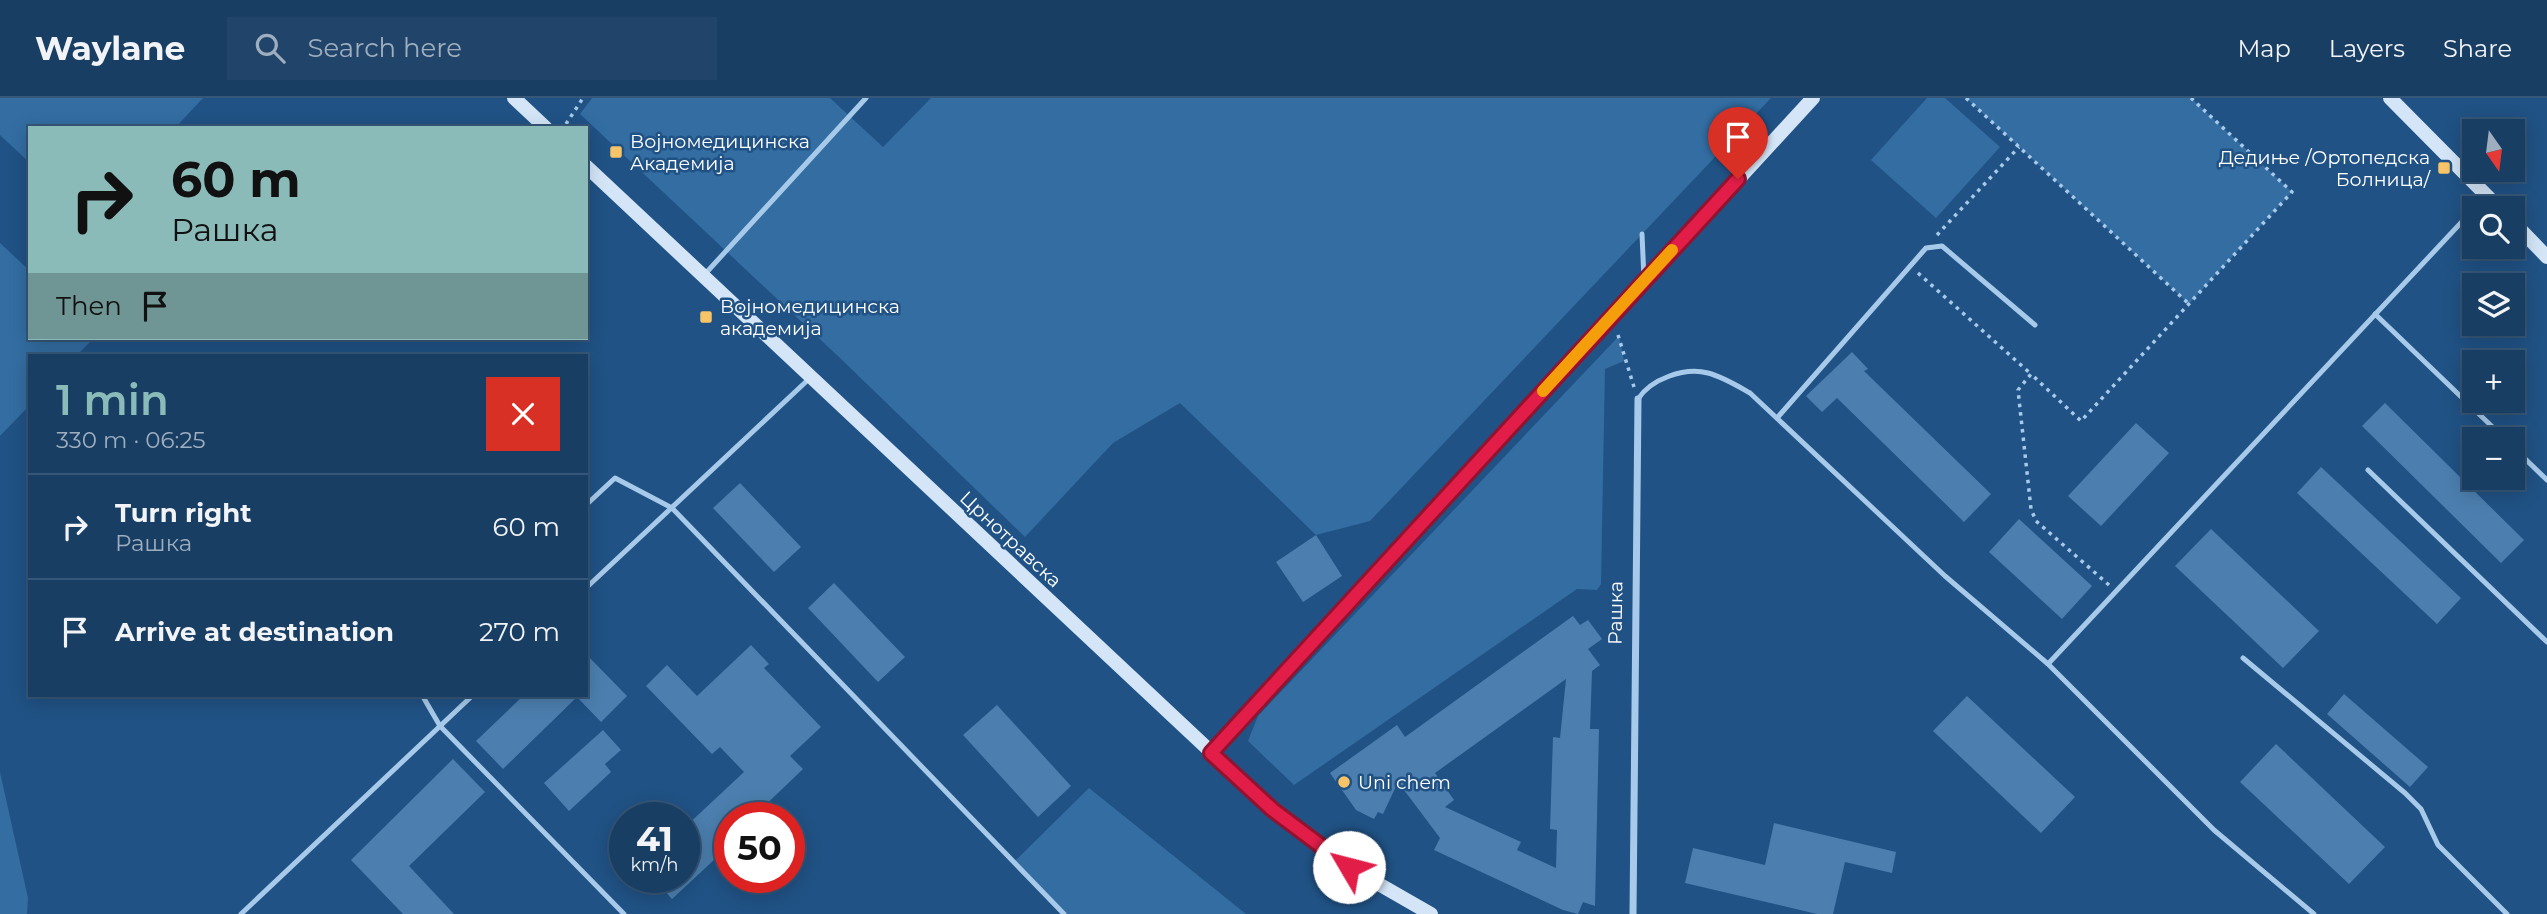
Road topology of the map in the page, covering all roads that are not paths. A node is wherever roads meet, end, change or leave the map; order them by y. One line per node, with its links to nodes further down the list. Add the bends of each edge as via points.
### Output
1 (514, 98): 5 (main road)
2 (866, 98): 12 (lane)
3 (1813, 98): 13 (main road)
4 (2391, 98): 7 (main road)
5 (543, 126)
6 (588, 168): 12 (main road, Црнотравска)
7 (2486, 196)
8 (2462, 222): 14 (lane)
9 (1642, 234): 13 (lane)
10 (2525, 234): 11 (main road)
11 (2547, 257)
12 (702, 276): 16 (main road, Црнотравска)
13 (1644, 281): 32 (main road)
14 (2375, 314): 19 (lane); 28 (lane)
15 (2035, 325): 18 (lane, via 1942,246 1926,248)
16 (811, 377): 24 (lane); 32 (main road, Црнотравска)
17 (1638, 399): 18 (lane, via 1656,381 1706,372 1750,393); 37 (street, Рашка)
18 (1777, 418): 28 (lane, via 1945,576)
19 (2493, 427)
20 (2525, 459): 22 (lane)
21 (2368, 470): 26 (lane)
22 (2547, 480)
23 (588, 503): 24 (lane, via 615,478)
24 (672, 508): 25 (lane); 35 (lane)
25 (588, 586)
26 (2547, 642)
27 (2243, 658): 39 (lane, via 2405,793 2421,809 2438,845)
28 (2048, 664): 38 (lane, via 2214,830)
29 (423, 697): 31 (lane)
30 (471, 697): 31 (lane)
31 (440, 726): 33 (lane); 34 (lane)
32 (1211, 753): 36 (main road, Црнотравска, via 1273,810 1349,867)
33 (241, 914)
34 (624, 914)
35 (1064, 914)
36 (1431, 914)
37 (1633, 914)
38 (2314, 914)
39 (2507, 914)

